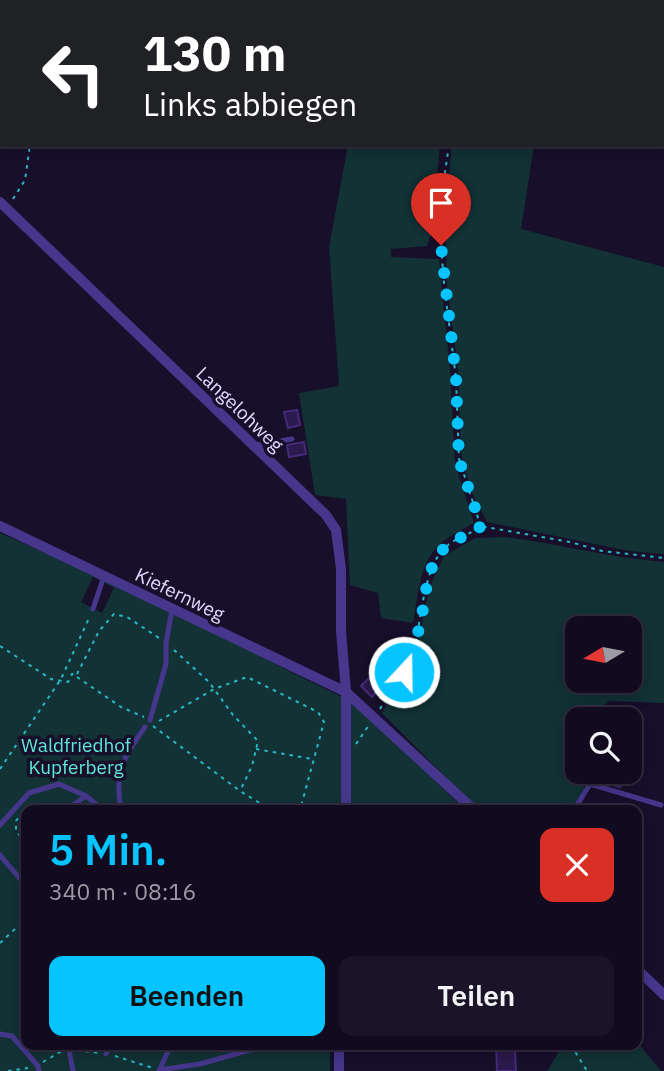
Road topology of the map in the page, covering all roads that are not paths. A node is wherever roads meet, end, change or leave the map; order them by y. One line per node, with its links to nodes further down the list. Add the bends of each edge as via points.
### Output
1 (3, 205): 3 (street, Langelohweg)
2 (292, 439): 3 (lane)
3 (253, 446): 8 (street, Langelohweg, via 336,530)
4 (0, 526): 5 (street, Kiefernweg)
5 (104, 576): 6 (lane); 7 (street, Kiefernweg)
6 (93, 609)
7 (173, 609): 8 (street, Kiefernweg); 13 (lane, via 166,664 149,724 119,771)
8 (346, 692): 14 (street, Langelohweg); 15 (street, Kiefernweg)
9 (590, 785): 16 (lane); 17 (lane)
10 (86, 796): 11 (lane); 12 (lane); 18 (lane, via 59,784 29,793)
11 (73, 805)
12 (97, 805)
13 (120, 805)
14 (346, 805)
15 (469, 805)
16 (577, 805)
17 (661, 805)
18 (0, 825)
19 (0, 855): 20 (lane)
20 (21, 880)
21 (642, 974): 22 (street)
22 (664, 995)
23 (0, 1034): 24 (lane, via 12,1036)
24 (21, 1047)
25 (23, 1050): 32 (lane)
26 (69, 1050): 33 (lane)
27 (108, 1050): 31 (lane)
28 (168, 1050): 34 (lane)
29 (250, 1050): 34 (lane)
30 (339, 1050): 35 (street)
31 (106, 1054)
32 (38, 1069)
33 (73, 1071)
34 (159, 1071)
35 (339, 1071)

